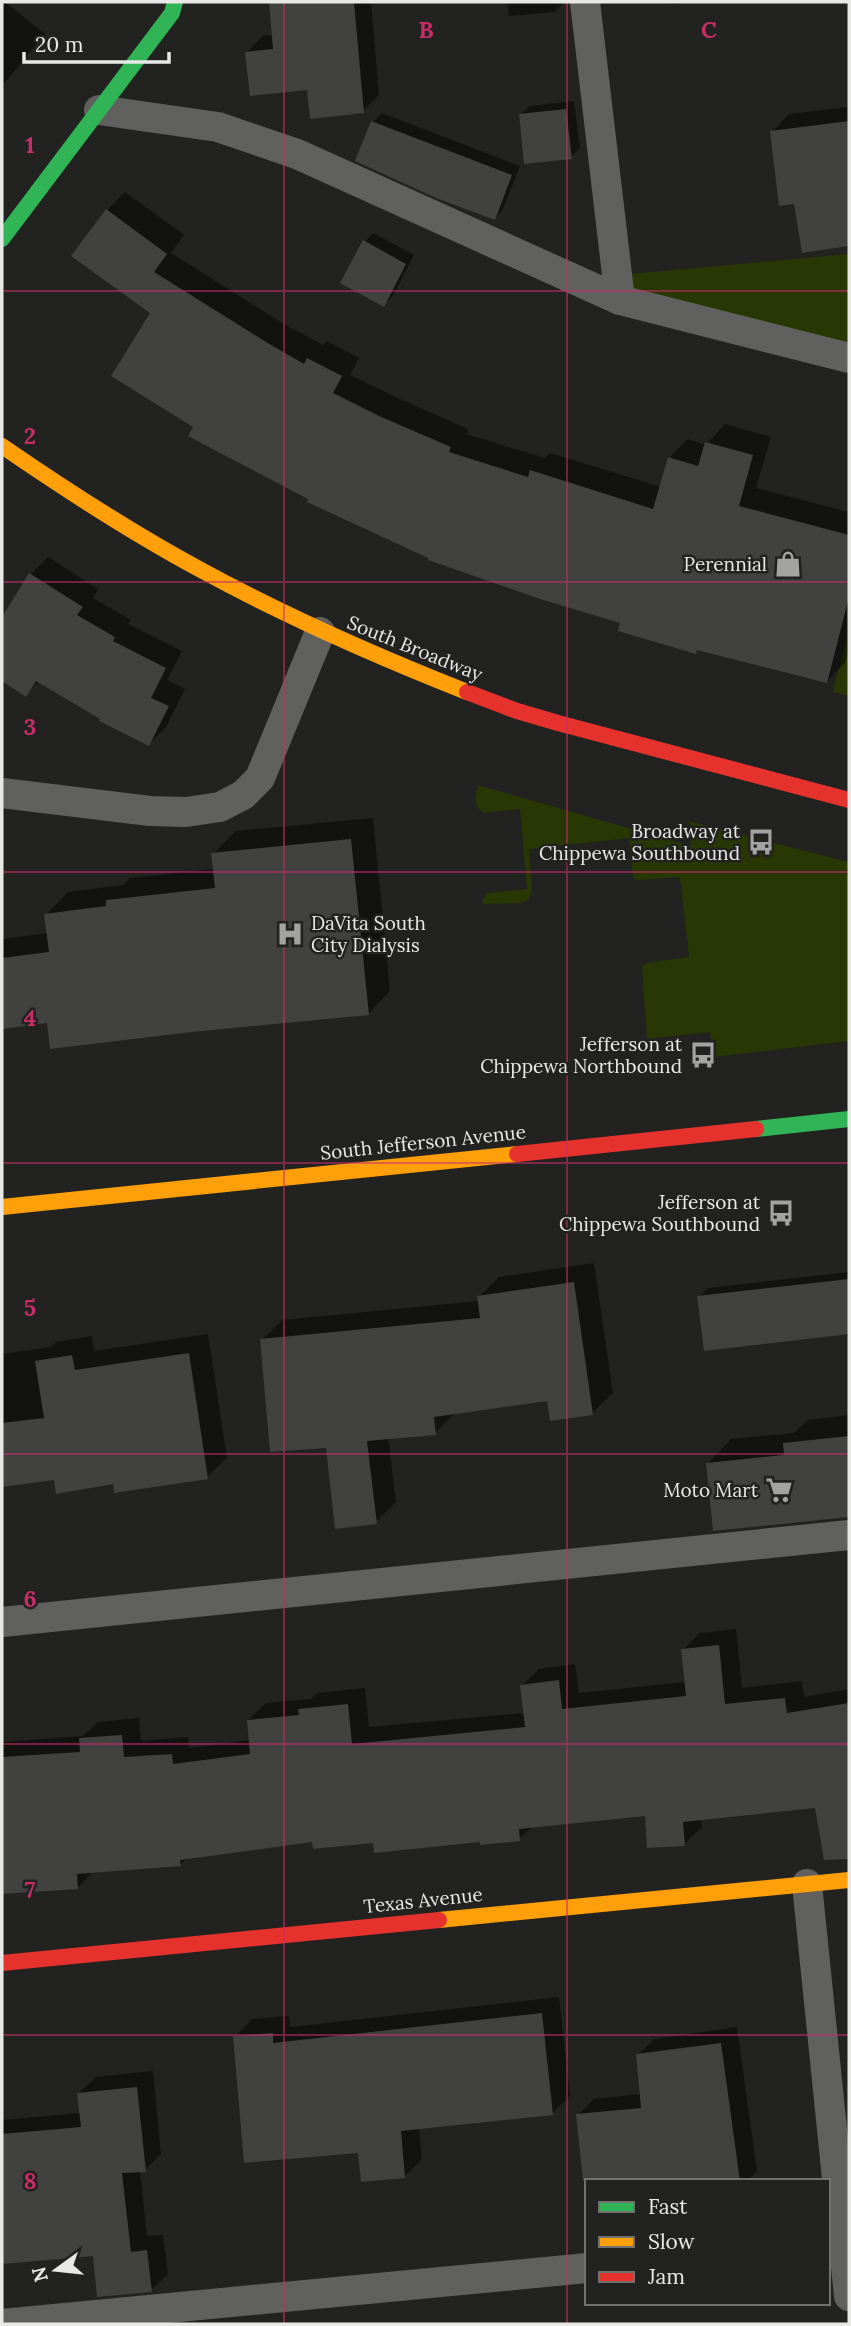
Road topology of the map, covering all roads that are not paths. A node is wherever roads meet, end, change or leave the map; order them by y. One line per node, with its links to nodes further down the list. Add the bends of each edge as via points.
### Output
1 (175, 2): 3 (main road, via 172,13)
2 (585, 2): 5 (lane)
3 (99, 110): 4 (main road); 5 (lane, via 218,127 297,153)
4 (2, 239)
5 (620, 300): 6 (lane)
6 (849, 358)
7 (2, 446): 8 (main road, South Broadway, via 156,546)
8 (320, 632): 9 (lane, via 260,778 243,795 220,807 150,811); 10 (main road, South Broadway, via 516,710)
9 (2, 793)
10 (849, 800)
11 (849, 1119): 12 (main road, South Jefferson Avenue)
12 (2, 1207)
13 (849, 1535): 14 (lane)
14 (2, 1622)
15 (849, 1880): 16 (main road, Texas Avenue)
16 (807, 1884): 17 (main road, Texas Avenue); 18 (lane)
17 (2, 1963)
18 (836, 2245): 20 (lane)
19 (585, 2269): 21 (lane)
20 (849, 2295)
21 (2, 2324)

